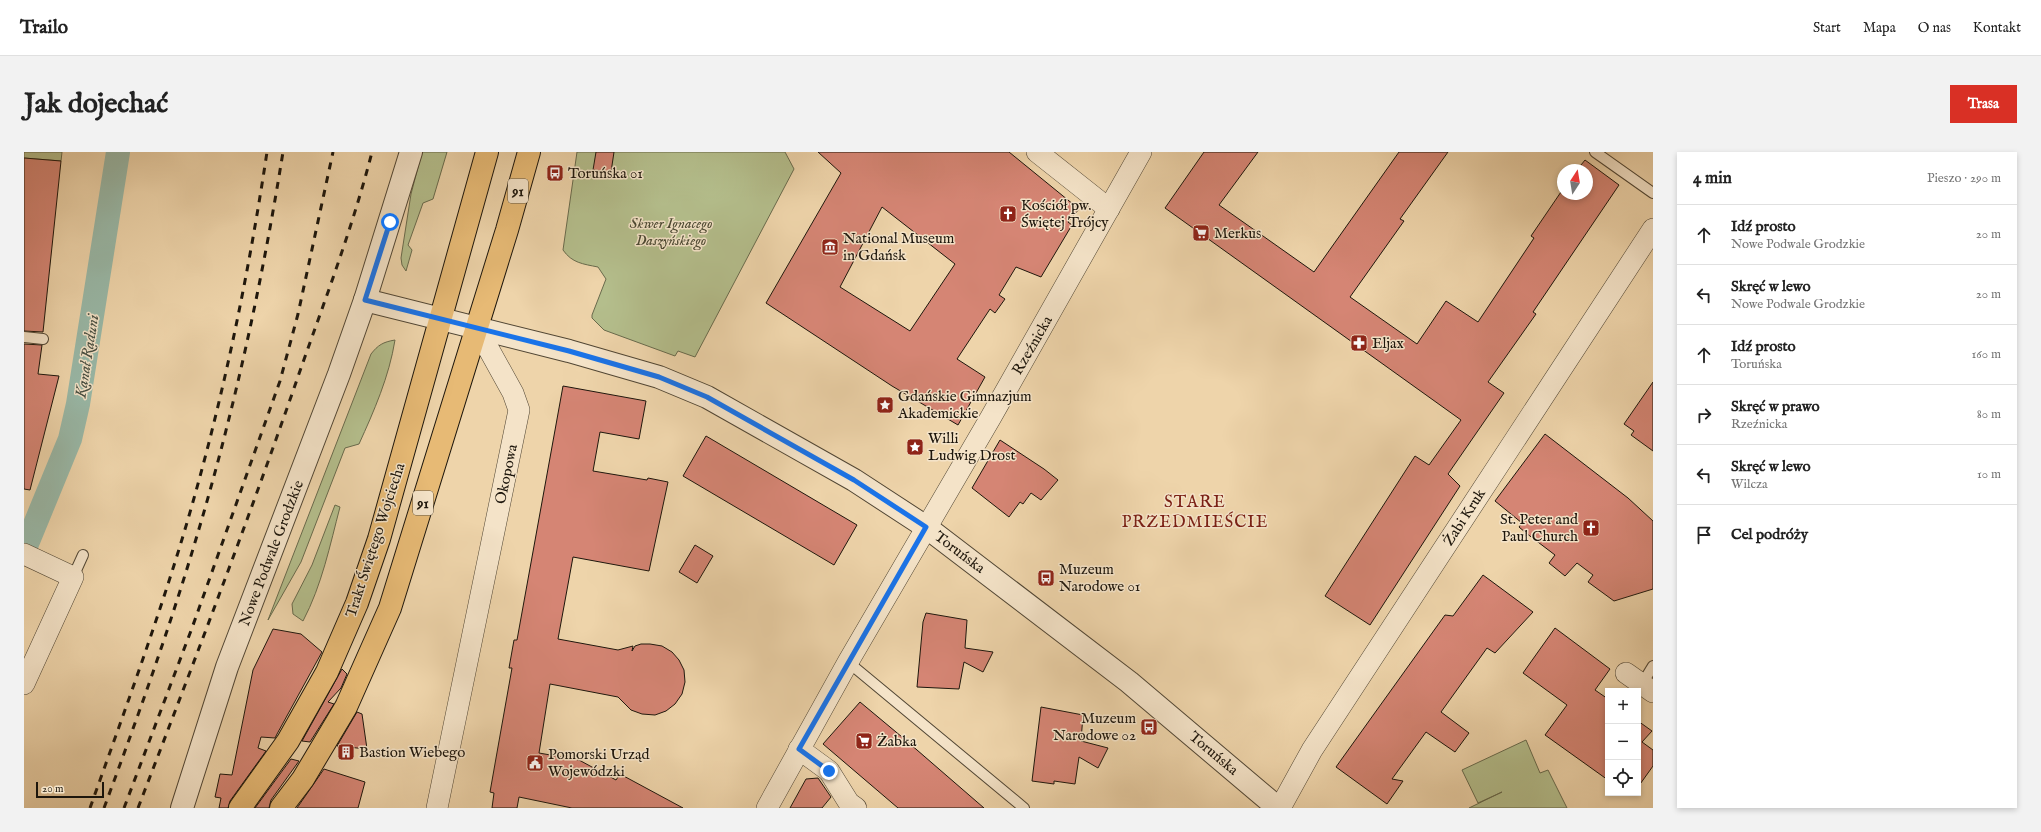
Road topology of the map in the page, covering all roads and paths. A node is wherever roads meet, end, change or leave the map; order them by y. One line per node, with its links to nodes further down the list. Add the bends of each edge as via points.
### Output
1 (410, 152): 10 (street, Nowe Podwale Grodzkie)
2 (487, 152): 11 (main road, 91)
3 (529, 152): 12 (main road, 91)
4 (1037, 152): 8 (street)
5 (1141, 152): 8 (street, Rzeźnicka)
6 (1594, 152): 7 (lane)
7 (1653, 193)
8 (1109, 209): 15 (street, Rzeźnicka)
9 (1653, 229): 31 (street, Żabi Kruk, via 1312,750)
10 (365, 300): 11 (street); 24 (street, Nowe Podwale Grodzkie, via 227,667)
11 (439, 319): 12 (street, Toruńska); 25 (main road, Trakt Świętego Wojciecha / 91, via 379,539 357,603 337,651 288,741)
12 (477, 328): 15 (street, Toruńska, via 659,377 707,397 854,480); 26 (main road, 91, via 390,608 346,707 303,779); 27 (street, Okopowa, via 513,393 519,410)
13 (24, 337): 14 (lane)
14 (43, 339)
15 (926, 527): 19 (street, Rzeźnicka); 31 (street, Toruńska, via 1129,682)
16 (24, 554): 18 (street)
17 (83, 555): 18 (lane)
18 (73, 577): 22 (street)
19 (848, 662): 23 (street, Rzeźnicka); 30 (lane)
20 (1653, 666): 21 (lane)
21 (1640, 683)
22 (24, 684)
23 (799, 749): 28 (street, Rzeźnicka); 29 (street, via 829,771 849,803)
24 (182, 808)
25 (240, 808)
26 (281, 808)
27 (436, 808)
28 (767, 808)
29 (856, 808)
30 (1024, 808)
31 (1279, 808)

